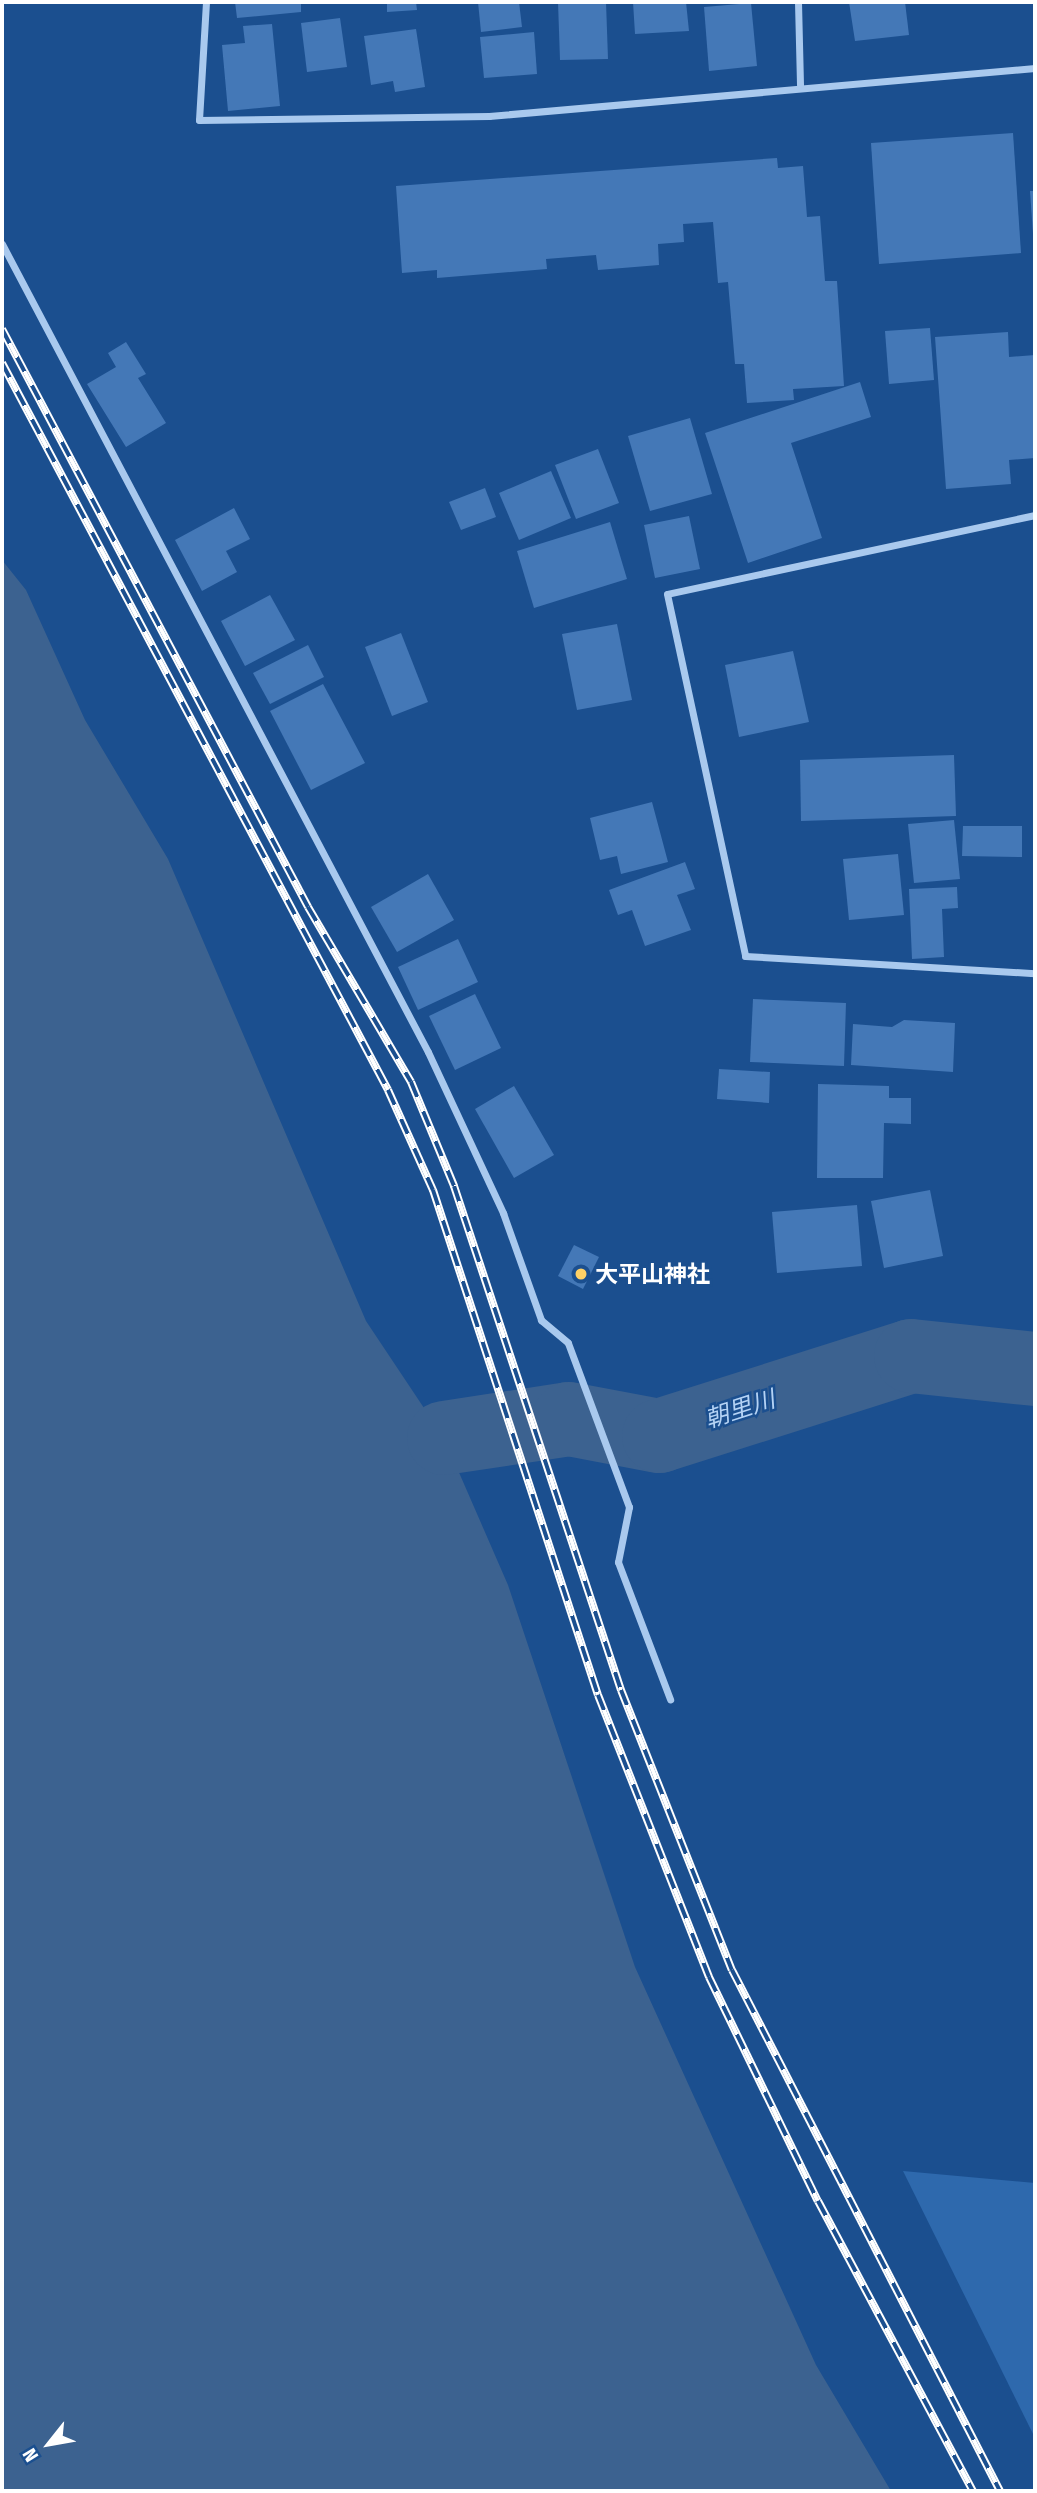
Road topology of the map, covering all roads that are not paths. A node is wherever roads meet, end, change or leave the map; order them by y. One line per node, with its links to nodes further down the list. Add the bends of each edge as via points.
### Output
1 (206, 2): 4 (street, via 199,120 489,116)
2 (798, 2): 4 (street)
3 (1035, 68): 4 (street)
4 (800, 85)
5 (2, 244): 8 (street, via 428,1052 503,1213 541,1320 568,1343 629,1507 618,1562)
6 (1035, 515): 7 (street, via 667,594 745,956)
7 (1035, 973)
8 (670, 1699)

